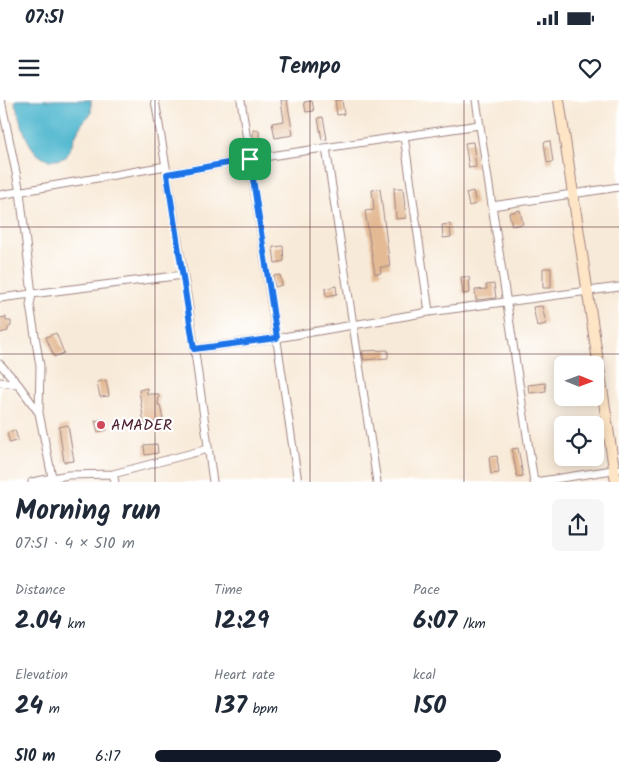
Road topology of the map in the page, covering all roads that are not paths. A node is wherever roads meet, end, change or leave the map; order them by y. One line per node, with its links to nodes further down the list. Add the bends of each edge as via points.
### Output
1 (1, 100): 12 (street)
2 (155, 100): 10 (street)
3 (241, 100): 9 (street)
4 (476, 100): 6 (street)
5 (559, 100): 13 (street)
6 (479, 125): 7 (street); 15 (street)
7 (404, 136): 8 (street); 22 (street)
8 (326, 148): 9 (street); 23 (street)
9 (250, 159): 10 (street); 24 (street)
10 (166, 170): 12 (street); 16 (street)
11 (619, 187): 13 (street)
12 (20, 192): 14 (street); 19 (street)
13 (573, 193): 15 (street); 18 (street)
14 (0, 195)
15 (492, 206): 21 (street)
16 (183, 275): 19 (street); 25 (street)
17 (619, 287): 18 (street)
18 (587, 291): 21 (street); 31 (street)
19 (32, 294): 20 (street); 29 (street, via 30,305 40,366)
20 (0, 298)
21 (507, 301): 22 (street); 38 (street)
22 (429, 312): 23 (street)
23 (353, 324): 24 (street); 37 (street)
24 (277, 338): 25 (street); 36 (street)
25 (194, 349): 30 (street)
26 (0, 364): 28 (street)
27 (0, 382): 28 (street)
28 (18, 384): 29 (street)
29 (39, 413): 32 (street)
30 (208, 449): 33 (street); 35 (street)
31 (616, 470): 38 (street); 39 (street)
32 (52, 477): 33 (street); 34 (street)
33 (114, 478)
34 (32, 482)
35 (213, 482)
36 (298, 482)
37 (377, 482)
38 (534, 482)
39 (616, 482)

